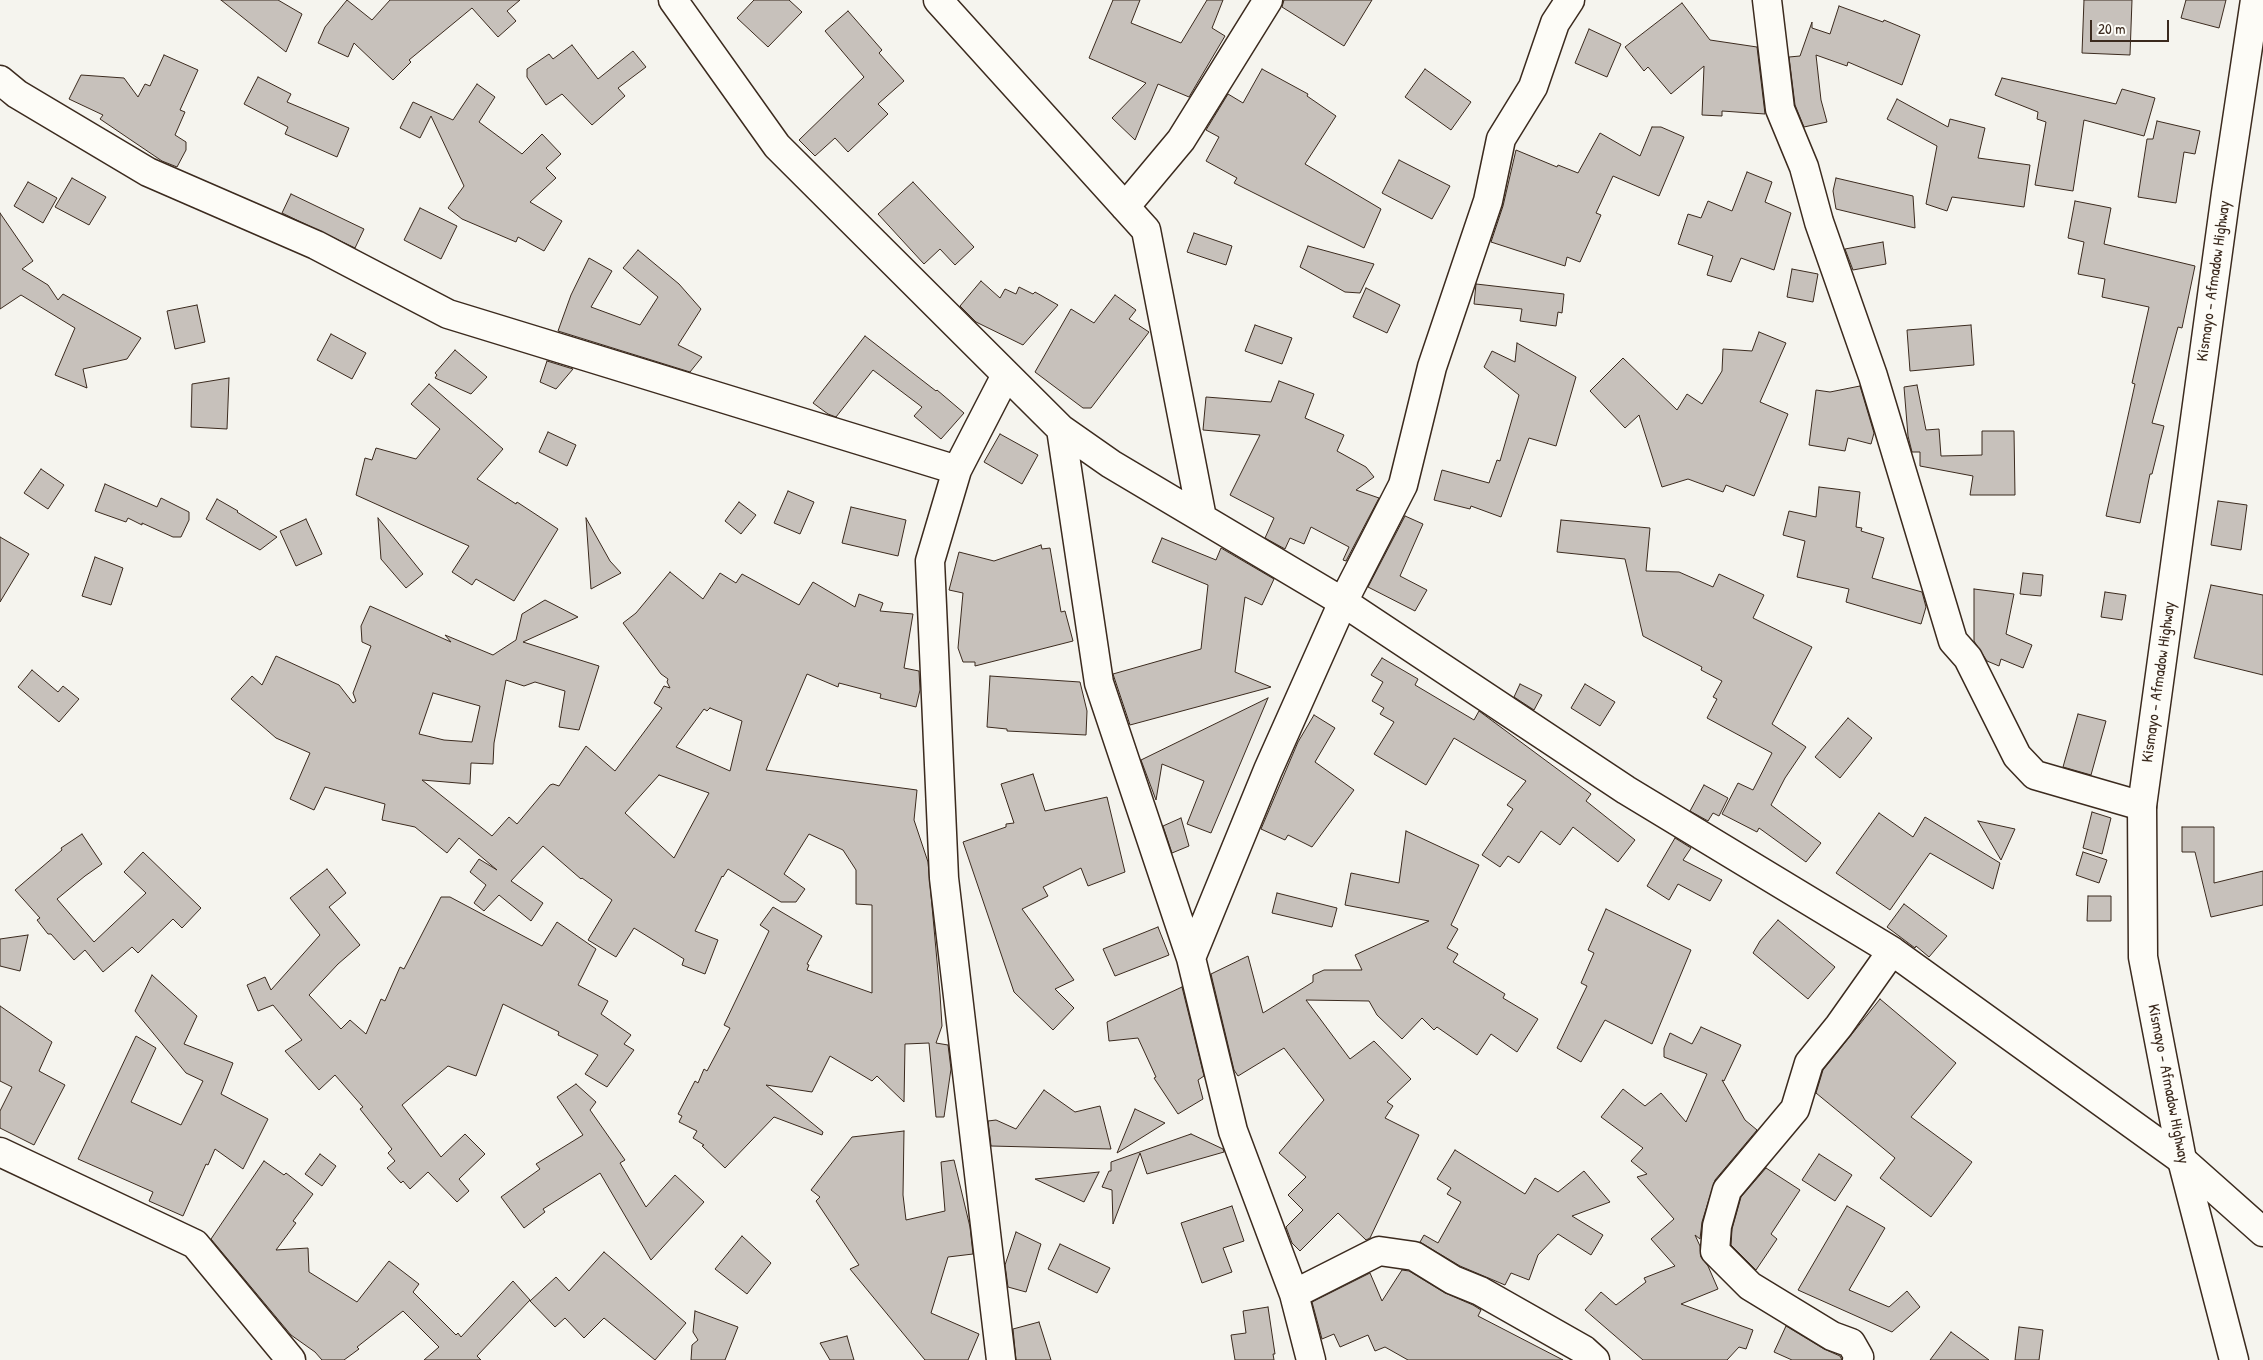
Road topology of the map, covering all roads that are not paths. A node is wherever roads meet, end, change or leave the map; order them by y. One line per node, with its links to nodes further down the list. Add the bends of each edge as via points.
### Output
1 (674, 0): 9 (street, via 777,146)
2 (938, 0): 8 (street)
3 (1268, 0): 8 (street, via 1181,140)
4 (1570, 0): 13 (street, via 1554,23 1534,87 1501,139 1488,201 1432,367 1403,484)
5 (1767, 0): 14 (street, via 1780,109 1804,167 1819,222 1873,376 1953,641 1968,658 2017,756 2035,775)
6 (2254, 0): 14 (street, Kismayo - Afmadow Highway)
7 (0, 80): 11 (street, via 17,94 148,172 316,245 448,314)
8 (1125, 207): 12 (street, via 1146,230)
9 (1006, 375): 10 (street); 11 (street)
10 (1061, 429): 12 (street, via 1111,464); 16 (street, via 1099,683)
11 (957, 470): 22 (street, via 930,561 944,868)
12 (1202, 518): 13 (street)
13 (1343, 602): 15 (street, via 1626,790); 16 (street, via 1268,770)
14 (2142, 806): 18 (street, Kismayo - Afmadow Highway, via 2143,957)
15 (1892, 951): 18 (street); 25 (street, via 1809,1064 1795,1109 1727,1190 1717,1226 1715,1251 1750,1286 1832,1336 1851,1343 1859,1356)
16 (1191, 958): 20 (street, via 1233,1131)
17 (0, 1152): 21 (street, via 195,1244)
18 (2182, 1160): 19 (street); 26 (street, Kismayo - Afmadow Highway)
19 (2263, 1232)
20 (1294, 1294): 23 (street); 24 (street, via 1379,1251 1414,1256 1575,1345)
21 (291, 1360)
22 (1001, 1360)
23 (1311, 1360)
24 (1595, 1360)
25 (1857, 1360)
26 (2234, 1360)

